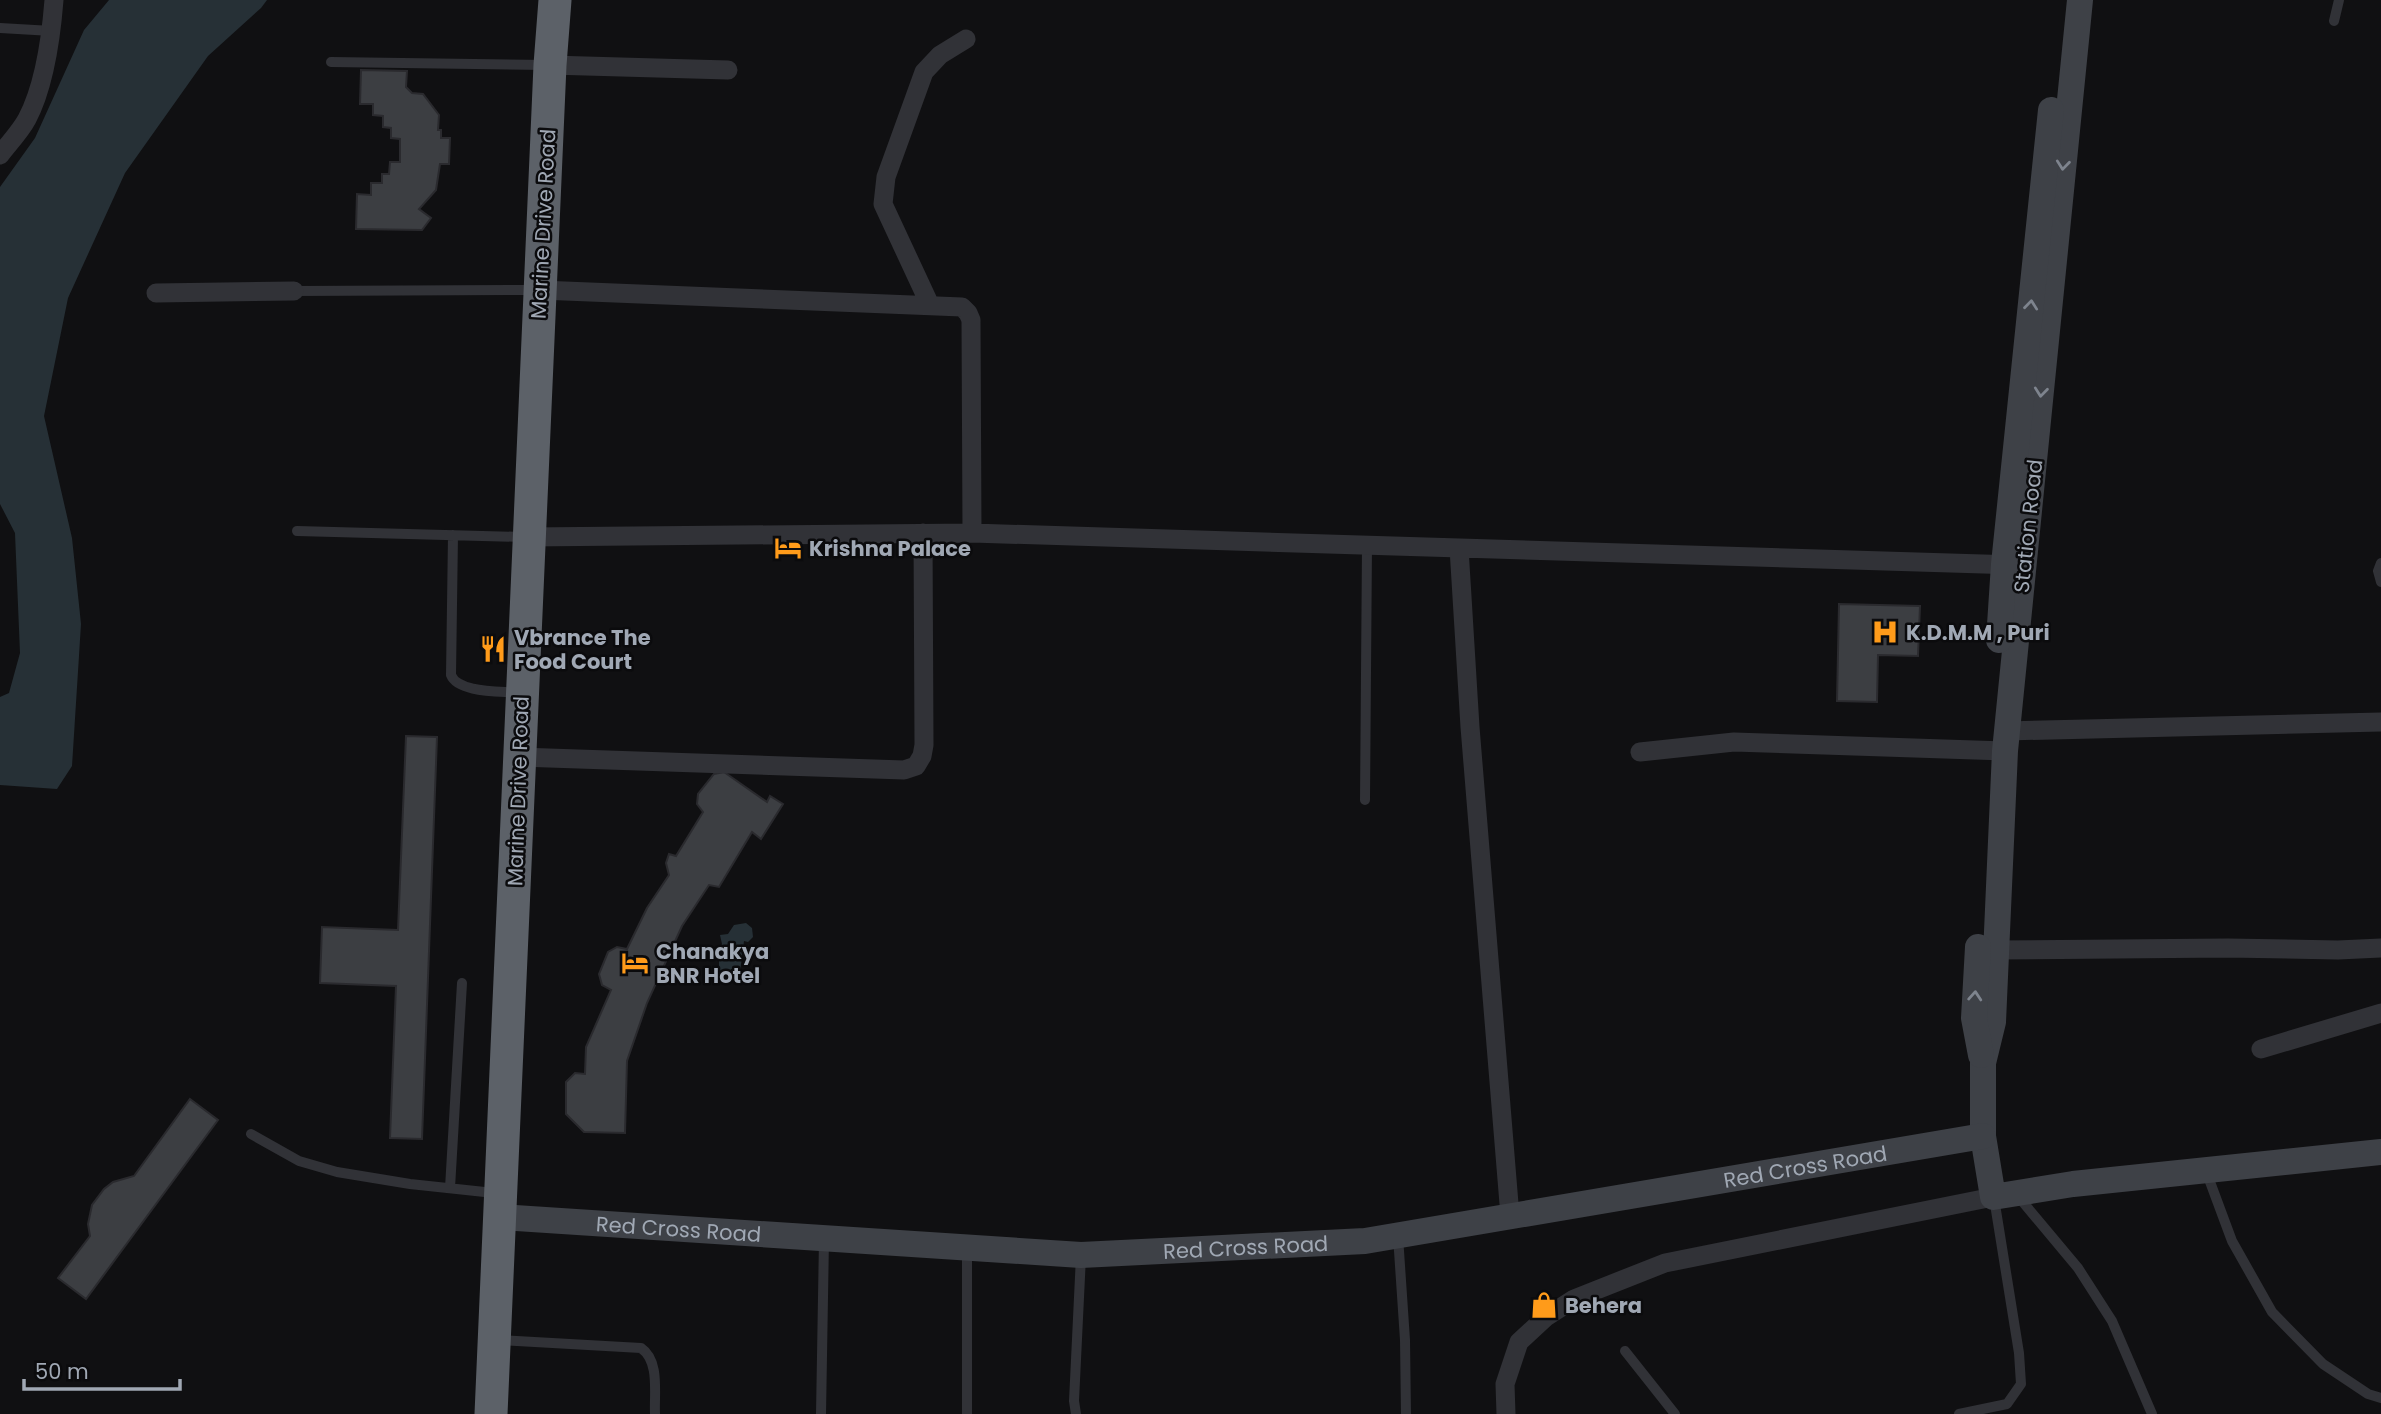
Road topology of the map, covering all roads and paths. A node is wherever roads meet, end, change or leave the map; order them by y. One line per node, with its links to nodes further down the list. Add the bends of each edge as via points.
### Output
1 (54, 0): 8 (street)
2 (555, 0): 11 (highway, Marine Drive Road)
3 (2062, 0): 26 (main road, one-way to 3)
4 (2080, 0): 26 (main road, Station Road, one-way to 26)
5 (2339, 0): 6 (lane)
6 (2334, 21)
7 (0, 28): 8 (lane)
8 (51, 31): 13 (street, via 27,118)
9 (966, 39): 17 (street, via 924,72 886,177 883,204)
10 (331, 62): 11 (lane)
11 (550, 65): 12 (street); 14 (highway, Marine Drive Road)
12 (728, 70)
13 (0, 155)
14 (540, 290): 15 (lane); 17 (street); 22 (highway, Marine Drive Road)
15 (294, 291): 16 (street)
16 (156, 293)
17 (930, 305): 20 (street, via 962,307 971,320)
18 (298, 531): 21 (lane)
19 (923, 533): 20 (street); 22 (street); 32 (street, via 924,746 916,766 904,770)
20 (972, 533): 23 (street)
21 (453, 535): 22 (lane); 28 (lane, via 453,681 477,689)
22 (528, 537): 28 (highway, Marine Drive Road)
23 (1367, 545): 24 (street); 33 (lane)
24 (1459, 548): 26 (street); 47 (street)
25 (2381, 564): 27 (lane)
26 (2014, 565): 30 (main road, Station Road)
27 (2381, 582)
28 (522, 693): 32 (highway, Marine Drive Road)
29 (2381, 722): 30 (street)
30 (2000, 744): 31 (street, via 1734,742); 35 (main road, Station Road); 39 (main road, one-way to 30, via 1974,1018)
31 (1640, 752)
32 (519, 757): 46 (highway, Marine Drive Road)
33 (1365, 800)
34 (2381, 948): 35 (street)
35 (1996, 950): 39 (main road, Station Road, via 1993,1022)
36 (462, 983): 44 (lane)
37 (2381, 1013): 38 (street)
38 (2261, 1049)
39 (1983, 1063): 41 (main road, Station Road)
40 (251, 1134): 44 (lane, via 299,1161 337,1172)
41 (1983, 1136): 45 (main road, Station Road); 47 (main road, Red Cross Road)
42 (2381, 1152): 43 (main road)
43 (2206, 1169): 45 (main road); 54 (lane, via 2232,1241 2272,1312 2323,1364)
44 (450, 1188): 46 (lane)
45 (2004, 1195): 61 (street, via 1665,1263 1574,1299 1519,1342 1505,1384); 63 (lane, via 2021,1384 2007,1404); 64 (lane, via 2078,1268 2112,1321)
46 (501, 1205): 49 (main road, Red Cross Road); 52 (highway, Marine Drive Road)
47 (1510, 1216): 48 (main road, Red Cross Road)
48 (1398, 1235): 51 (main road, Red Cross Road, via 1365,1241); 60 (lane)
49 (824, 1238): 50 (main road, Red Cross Road); 57 (lane)
50 (967, 1248): 51 (main road, Red Cross Road); 58 (lane)
51 (1081, 1255): 59 (lane)
52 (495, 1339): 55 (highway, Marine Drive Road); 56 (lane, via 641,1348 653,1362)
53 (1625, 1351): 62 (lane)
54 (2381, 1398)
55 (491, 1414)
56 (655, 1414)
57 (821, 1414)
58 (967, 1414)
59 (1076, 1414)
60 (1406, 1414)
61 (1506, 1414)
62 (1675, 1414)
63 (1959, 1414)
64 (2152, 1414)

